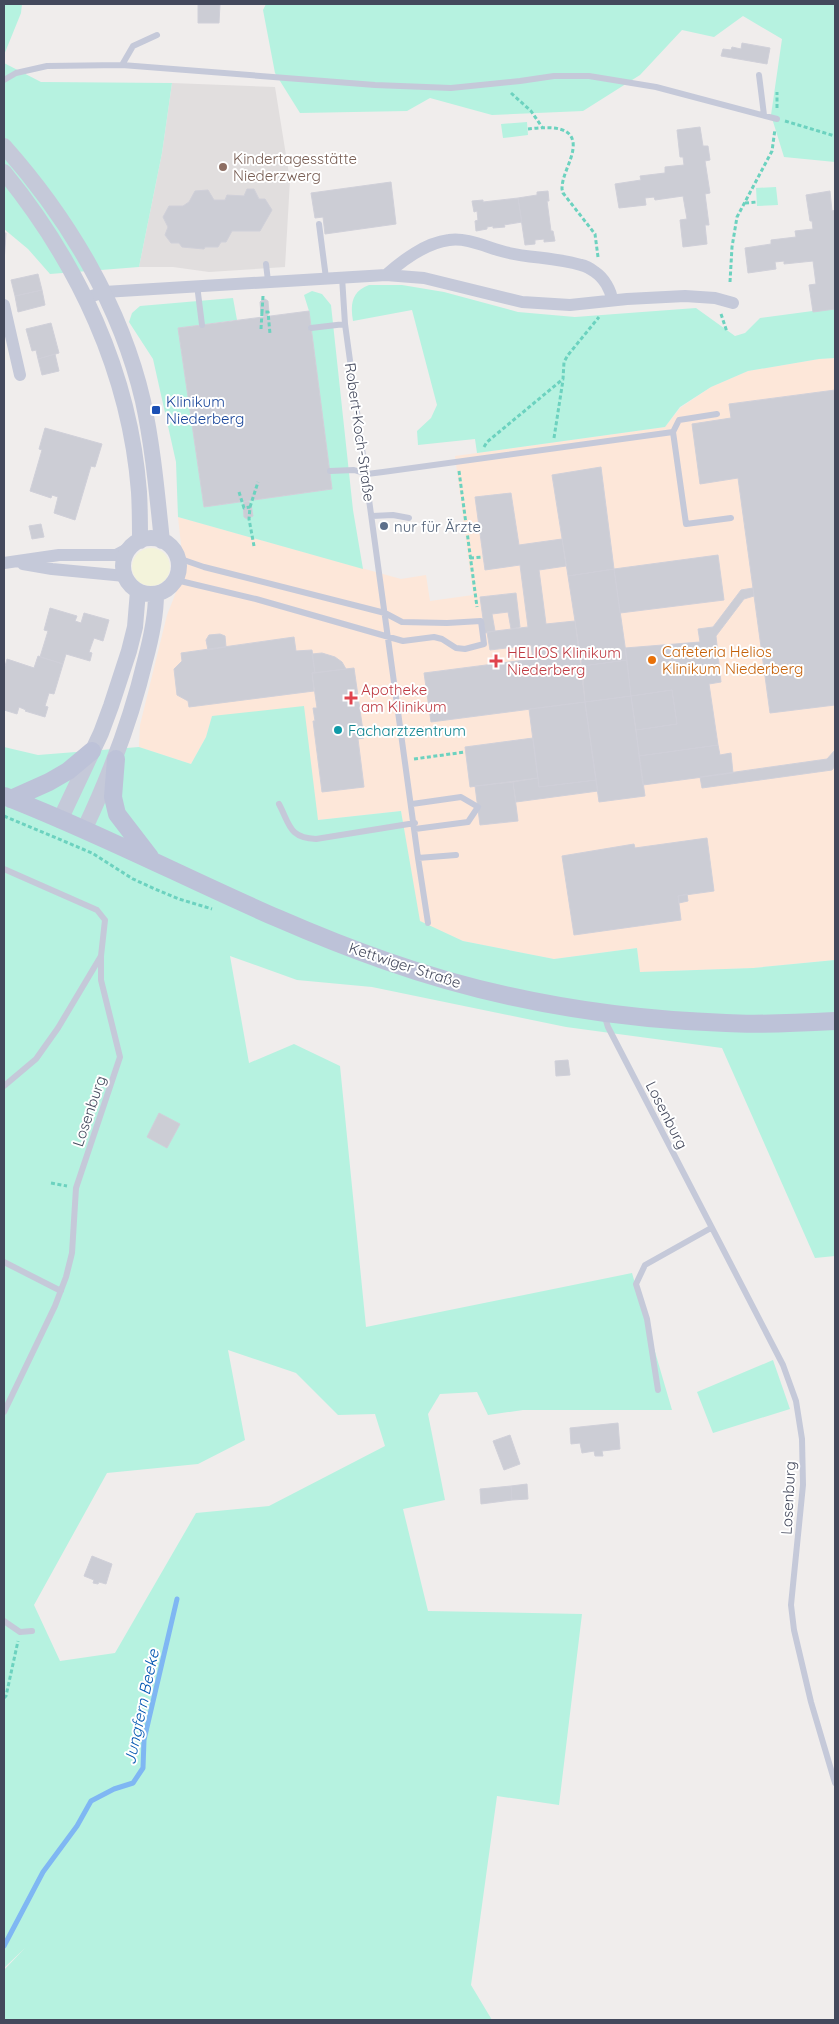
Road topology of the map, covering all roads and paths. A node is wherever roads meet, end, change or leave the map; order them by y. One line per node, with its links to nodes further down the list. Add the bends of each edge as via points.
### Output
1 (157, 35): 2 (lane, via 133,46)
2 (122, 65): 4 (lane, via 47,66 16,73); 5 (lane, via 375,86 451,88)
3 (759, 75): 7 (lane)
4 (4, 80)
5 (496, 83): 7 (lane, via 554,76 589,76 656,87); 9 (path, via 516,96)
6 (777, 92): 8 (path)
7 (764, 116): 8 (lane)
8 (777, 119): 11 (path); 15 (path, via 772,150)
9 (542, 127): 10 (path); 18 (path, via 559,127 571,139 572,153 562,188 595,234 599,263)
10 (528, 129)
11 (835, 136)
12 (4, 146): 25 (street, via 50,203)
13 (4, 172): 26 (street, via 46,228)
14 (757, 202): 15 (path)
15 (744, 203): 23 (path, via 737,217)
16 (319, 224): 21 (lane)
17 (266, 264): 22 (lane)
18 (596, 273): 19 (street, via 582,265 449,240 406,258); 28 (street, via 611,292)
19 (386, 275): 20 (street); 28 (street, via 424,278 522,302 570,306)
20 (342, 277): 21 (street); 32 (lane, Robert-Koch-Straße)
21 (326, 278): 22 (street)
22 (268, 281): 24 (street)
23 (730, 282)
24 (197, 285): 25 (street); 33 (lane)
25 (104, 292): 26 (street); 52 (street, via 125,342 142,399 153,451)
26 (86, 298): 53 (street, via 105,340 125,407 139,492)
27 (264, 300): 31 (path)
28 (612, 300): 29 (street, via 685,296); 38 (path, via 564,362)
29 (733, 303)
30 (4, 305): 37 (street)
31 (262, 312): 35 (path); 36 (path, via 268,312)
32 (346, 324): 34 (lane); 45 (lane, Robert-Koch-Straße)
33 (202, 325)
34 (311, 328)
35 (261, 329)
36 (270, 334)
37 (20, 375)
38 (563, 379): 41 (path); 42 (path, via 487,442)
39 (717, 414): 40 (lane, via 678,420)
40 (673, 432): 41 (lane); 51 (lane, via 686,524)
41 (552, 449): 42 (lane)
42 (477, 459): 43 (lane)
43 (458, 462): 45 (lane); 57 (path)
44 (330, 471): 45 (lane, via 354,470)
45 (367, 474): 49 (lane, Robert-Koch-Straße)
46 (258, 482): 48 (path)
47 (239, 492): 48 (path, via 244,508)
48 (250, 507): 54 (path)
49 (372, 516): 50 (lane, via 393,514); 64 (lane, Robert-Koch-Straße)
50 (409, 518)
51 (731, 518)
52 (162, 541): 53 (street, via 151,538); 56 (street)
53 (136, 544): 58 (street, via 116,555 59,555); 59 (street, via 124,561)
54 (254, 546)
55 (483, 556): 57 (path)
56 (178, 558): 60 (street); 64 (lane)
57 (470, 558): 63 (path)
58 (10, 563): 59 (street)
59 (125, 576): 61 (street)
60 (176, 580): 62 (street); 65 (lane)
61 (138, 591): 62 (street); 68 (street, via 129,651)
62 (156, 594): 70 (street, via 154,619 138,692)
63 (477, 607)
64 (385, 612): 65 (lane, Robert-Koch-Straße); 65 (lane, via 402,622 447,624 481,621 484,644 465,649 434,637 403,641)
65 (388, 637): 67 (lane, Robert-Koch-Straße)
66 (426, 688): 67 (path)
67 (396, 692): 71 (lane, Robert-Koch-Straße)
68 (92, 751): 72 (main road, via 49,782); 75 (street)
69 (465, 752): 71 (path)
70 (116, 759): 77 (street); 80 (main road, via 113,797 117,814)
71 (406, 760): 74 (lane, Robert-Koch-Straße)
72 (7, 797): 75 (main road, Kettwiger Straße)
73 (279, 804): 76 (lane, via 291,830 306,839)
74 (412, 804): 76 (lane, Robert-Koch-Straße); 76 (lane, via 461,797 478,807 468,822)
75 (60, 820): 77 (main road, Kettwiger Straße)
76 (415, 826): 79 (lane, Robert-Koch-Straße)
77 (84, 830): 80 (main road, Kettwiger Straße)
78 (456, 855): 79 (lane)
79 (418, 858): 82 (lane, Robert-Koch-Straße)
80 (153, 862): 84 (main road, Kettwiger Straße, via 350,948 395,964 487,990)
81 (4, 869): 83 (lane, Losenburg, via 97,910 105,920)
82 (428, 923)
83 (101, 956): 86 (lane, via 36,1059); 91 (lane, Losenburg, via 101,980 120,1057 76,1188 72,1253)
84 (603, 1013): 85 (main road, Kettwiger Straße, via 728,1024); 89 (lane, Losenburg)
85 (835, 1021)
86 (4, 1086)
87 (51, 1183): 88 (path)
88 (72, 1187)
89 (711, 1228): 92 (lane, via 645,1264 636,1284 647,1319); 98 (lane, Losenburg, via 783,1365 796,1401 802,1439 803,1485 791,1606 808,1692)
90 (4, 1262): 91 (lane)
91 (61, 1291): 93 (lane, Losenburg)
92 (658, 1390)
93 (4, 1412)
94 (4, 1621): 96 (lane)
95 (32, 1631): 96 (lane)
96 (20, 1632): 97 (path)
97 (4, 1698)
98 (835, 1783)

